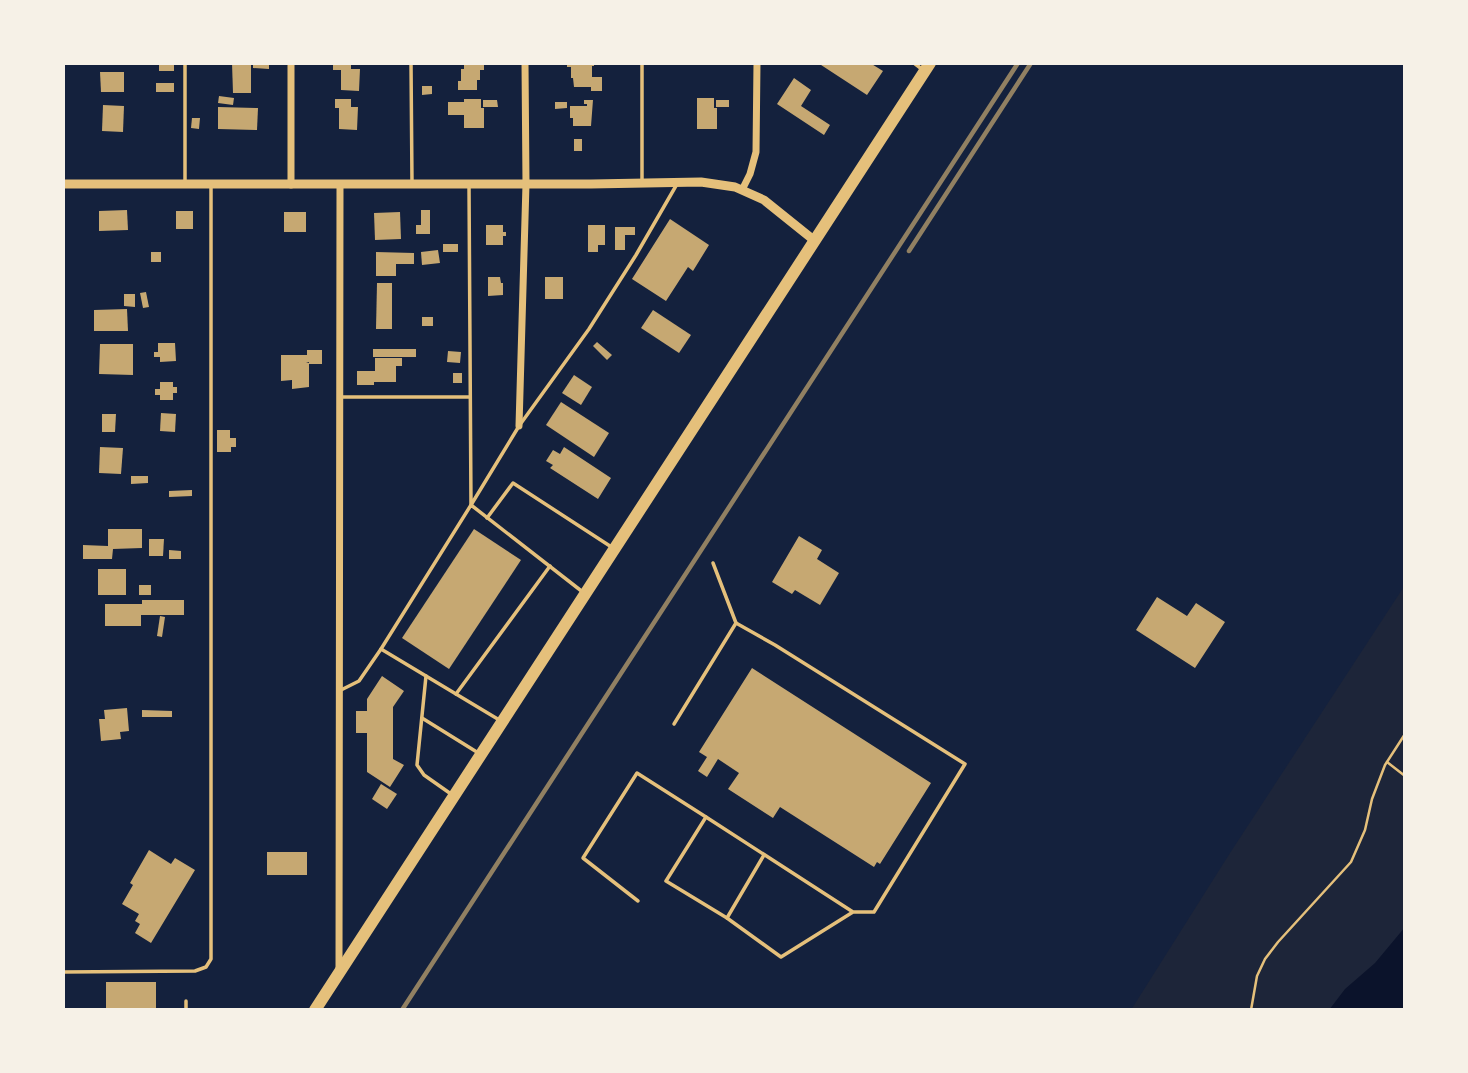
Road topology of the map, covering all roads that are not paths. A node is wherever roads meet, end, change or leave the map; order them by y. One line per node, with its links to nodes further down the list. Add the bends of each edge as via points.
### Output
1 (185, 63): 15 (lane)
2 (290, 63): 17 (street)
3 (411, 63): 12 (lane)
4 (525, 63): 14 (street)
5 (642, 63): 9 (lane)
6 (757, 63): 18 (street, via 758,140)
7 (923, 66): 19 (highway)
8 (678, 182): 9 (street); 18 (street); 22 (lane, via 589,329)
9 (642, 183): 14 (street)
10 (63, 184): 15 (street)
11 (340, 184): 12 (street); 17 (street); 20 (street)
12 (412, 184): 13 (street)
13 (469, 184): 14 (street); 21 (lane)
14 (526, 184): 22 (street)
15 (185, 185): 16 (street)
16 (211, 185): 17 (street); 44 (lane, via 211,959 195,971)
17 (291, 185)
18 (742, 190): 19 (street, via 764,200)
19 (815, 241): 25 (highway)
20 (340, 397): 21 (lane); 32 (street)
21 (470, 397): 23 (lane)
22 (519, 426): 23 (lane)
23 (471, 505): 24 (lane); 30 (lane)
24 (487, 518): 25 (lane, via 513,483); 27 (lane)
25 (615, 549): 28 (highway)
26 (713, 563): 29 (lane)
27 (550, 566): 28 (lane); 33 (lane)
28 (586, 594): 35 (highway)
29 (736, 623): 36 (lane); 42 (lane, via 965,764 874,912)
30 (381, 649): 31 (lane); 32 (lane, via 359,681)
31 (426, 677): 33 (lane); 34 (lane)
32 (339, 691): 45 (street)
33 (456, 694): 35 (lane)
34 (422, 718): 37 (lane); 38 (lane, via 417,765)
35 (503, 722): 37 (highway)
36 (674, 724)
37 (481, 755): 38 (highway)
38 (454, 796): 45 (highway)
39 (706, 817): 40 (lane); 41 (lane, via 637,773 583,858); 43 (lane, via 666,881)
40 (764, 855): 42 (lane); 43 (lane)
41 (638, 901)
42 (853, 912): 43 (lane, via 782,957)
43 (727, 918)
44 (63, 972)
45 (339, 974): 48 (highway)
46 (186, 1001): 47 (lane)
47 (186, 1010)
48 (316, 1010)

